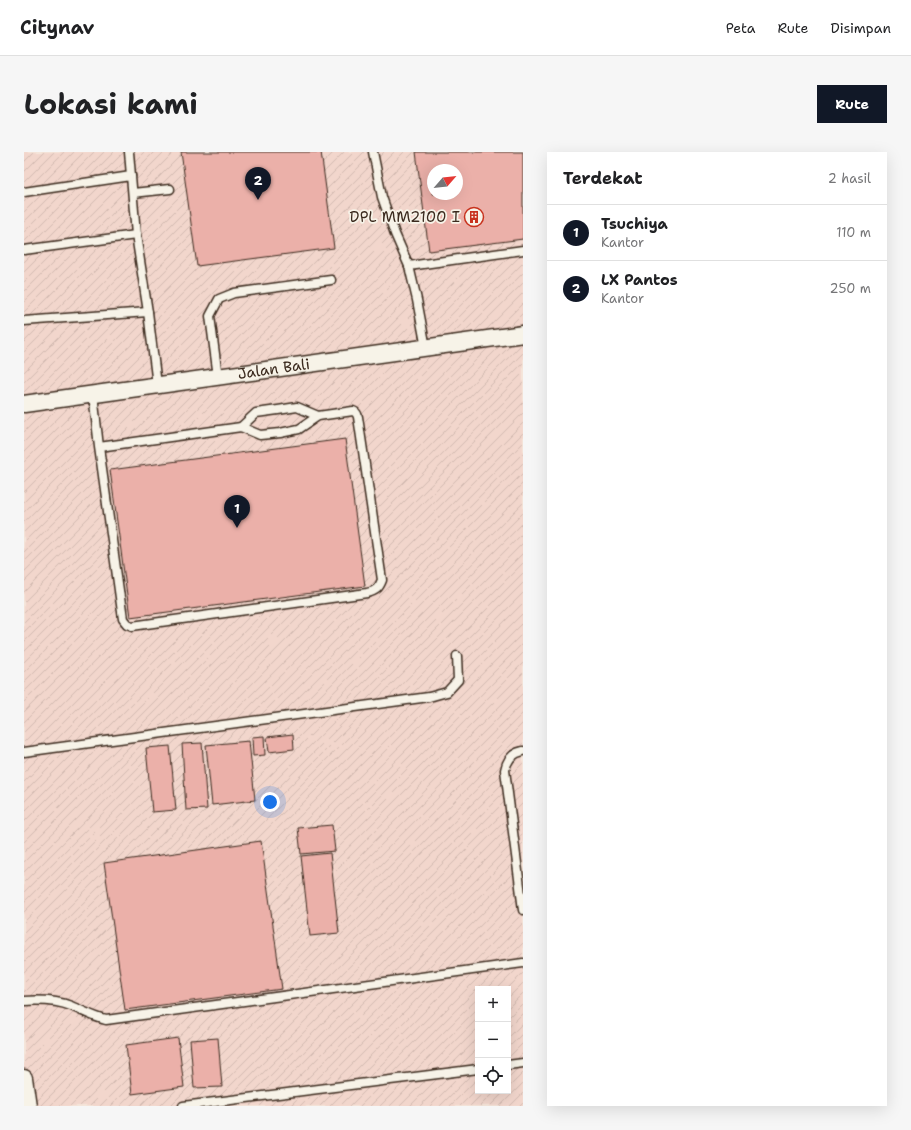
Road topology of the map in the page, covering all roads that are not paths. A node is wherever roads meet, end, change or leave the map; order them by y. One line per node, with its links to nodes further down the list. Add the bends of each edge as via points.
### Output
1 (129, 152): 3 (lane)
2 (373, 152): 10 (lane, via 382,197)
3 (131, 176): 5 (lane); 6 (lane)
4 (170, 189): 6 (lane)
5 (24, 192)
6 (133, 193): 7 (lane)
7 (136, 235): 8 (lane); 12 (lane)
8 (24, 250)
9 (523, 250): 10 (lane)
10 (409, 266): 15 (lane)
11 (332, 280): 16 (lane, via 234,293 219,299 210,316)
12 (148, 312): 13 (lane); 17 (lane)
13 (24, 321)
14 (523, 334): 15 (street, Jalan Bali)
15 (426, 348): 16 (street, Jalan Bali)
16 (218, 377): 17 (street, Jalan Bali)
17 (157, 385): 18 (street, Jalan Bali)
18 (93, 394): 19 (street, Jalan Bali); 22 (lane)
19 (24, 404)
20 (318, 416): 21 (lane, via 297,407 256,413); 21 (lane, via 300,430 280,433 260,435); 22 (lane, via 353,411 357,413 382,580 374,592 132,626 127,624 123,619)
21 (241, 426): 22 (lane)
22 (99, 447)
23 (458, 656): 25 (lane, via 458,680 447,692 430,697)
24 (523, 751): 26 (lane, via 510,756 505,770)
25 (24, 752)
26 (523, 910)
27 (523, 963): 28 (lane, via 106,1020 70,1005 41,1000)
28 (24, 1001)
29 (523, 1063): 30 (lane)
30 (511, 1065)
31 (475, 1069): 34 (lane)
32 (24, 1078): 33 (street)
33 (28, 1106)
34 (183, 1106)

